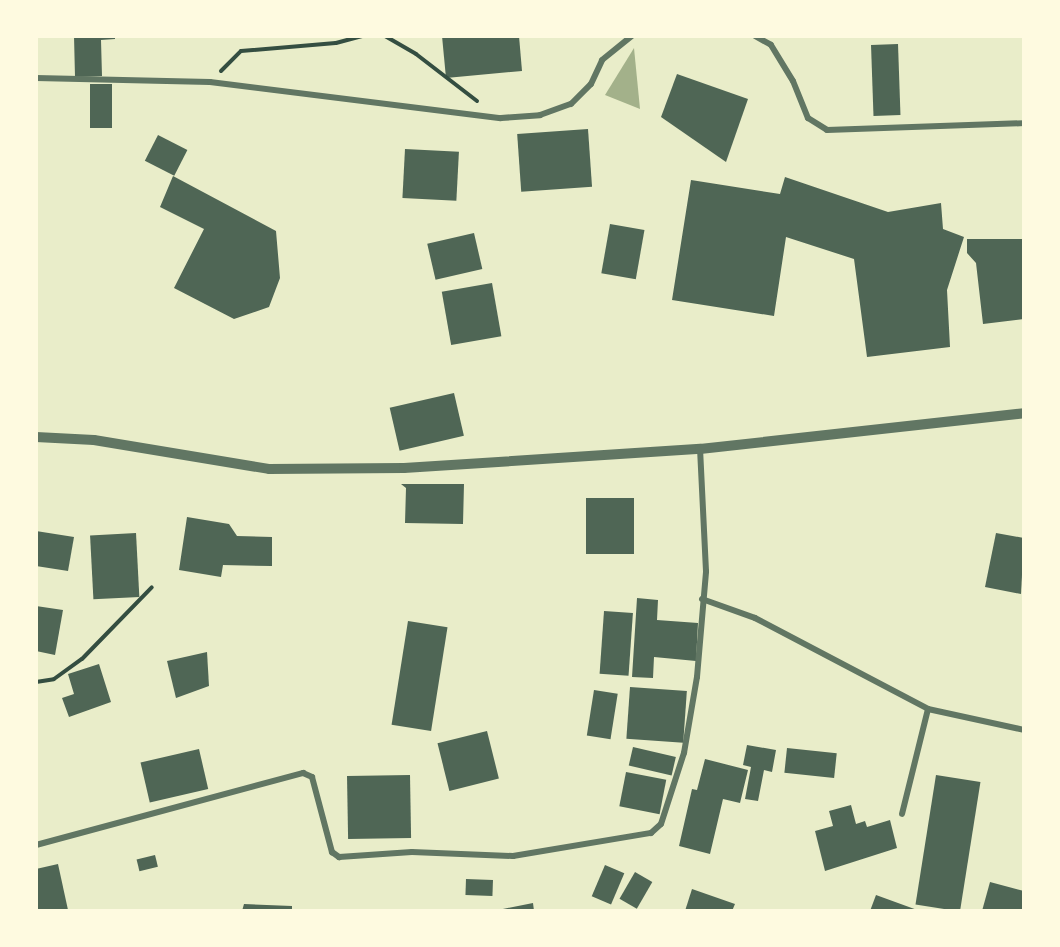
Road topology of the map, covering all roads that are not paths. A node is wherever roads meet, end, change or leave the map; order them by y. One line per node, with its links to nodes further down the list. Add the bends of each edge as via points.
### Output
1 (632, 36): 3 (street, via 602,60 591,84 571,104 540,115 501,118 210,82)
2 (755, 36): 4 (street, via 771,45 793,81 808,118 827,130)
3 (36, 78)
4 (1024, 123)
5 (1024, 413): 7 (street)
6 (36, 437): 7 (street, via 94,440 268,469 404,468)
7 (700, 449): 8 (street, via 706,571)
8 (702, 599): 9 (street, via 756,618); 12 (street, via 697,677 684,753 661,824 642,837 513,856 412,852 339,857 332,852 312,777 303,773)
9 (928, 709): 10 (street); 11 (street)
10 (1024, 730)
11 (902, 814)
12 (36, 845)

